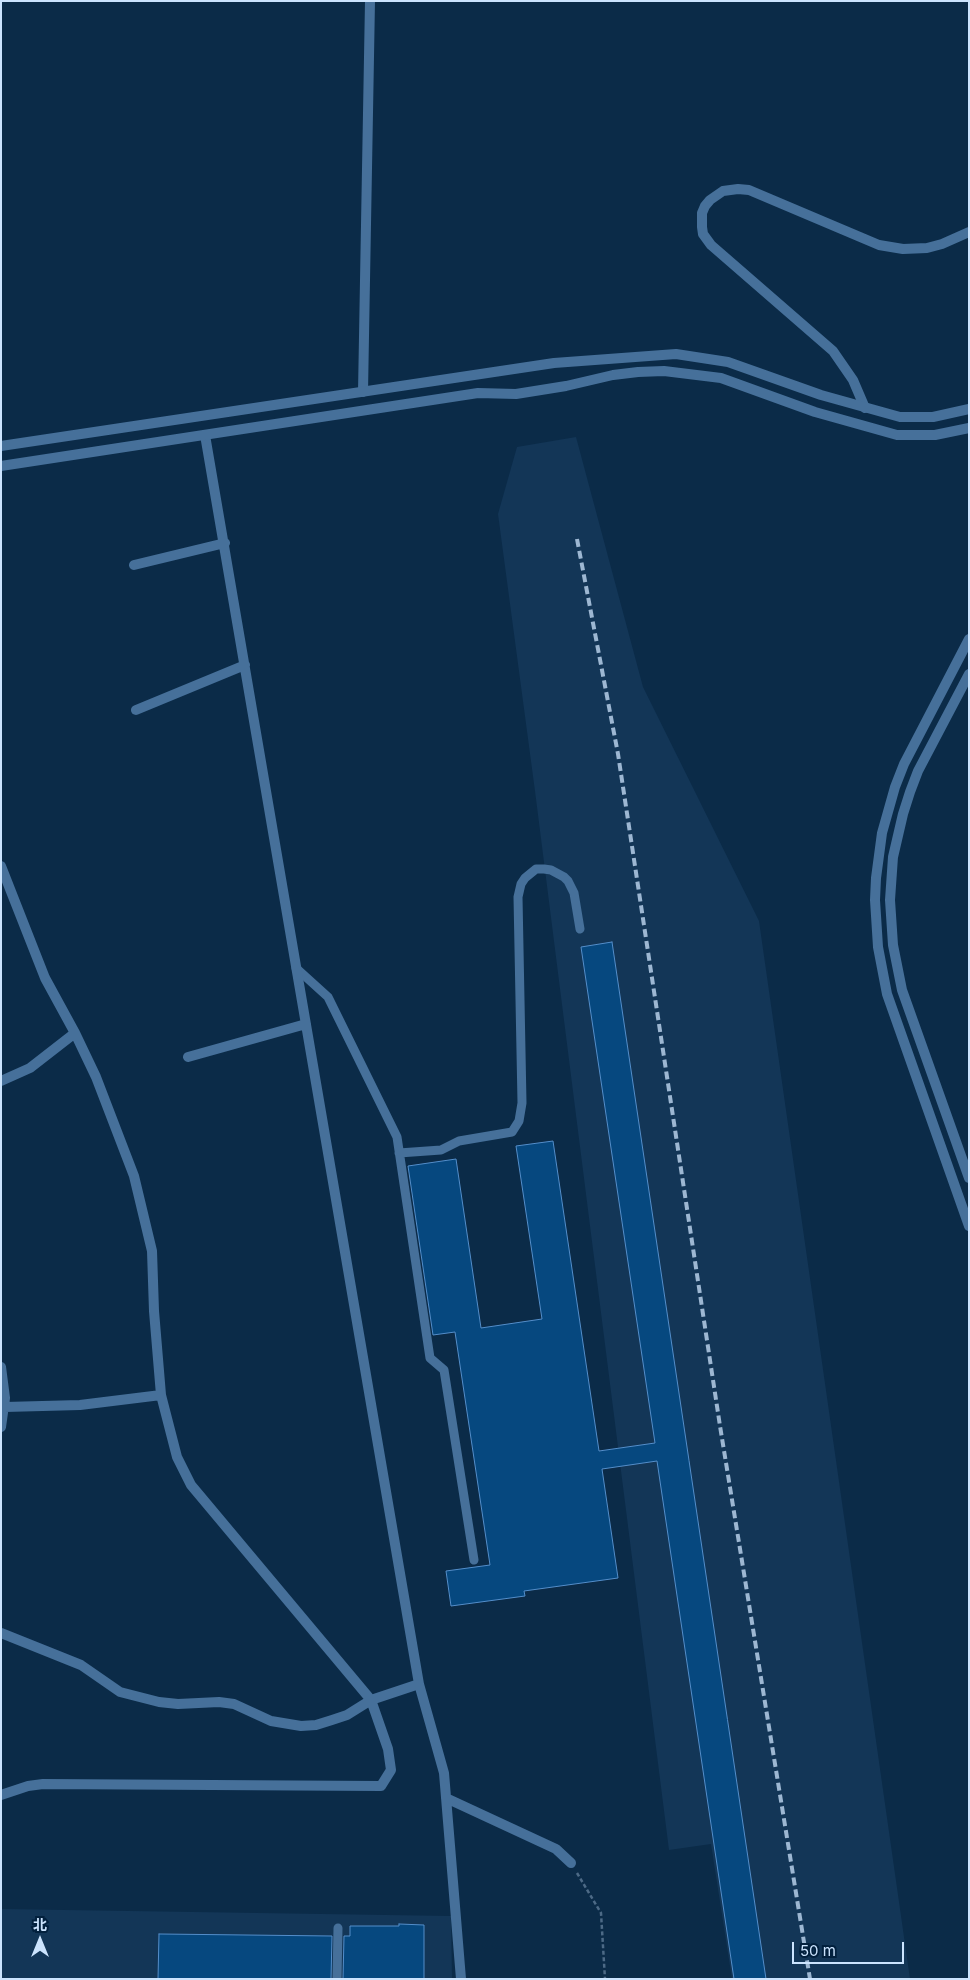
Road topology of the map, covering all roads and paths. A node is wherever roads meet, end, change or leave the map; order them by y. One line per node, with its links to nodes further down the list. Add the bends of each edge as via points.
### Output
1 (370, 1): 3 (street)
2 (969, 232): 4 (street, via 942,244 903,249 879,245 749,190 723,191 705,206 702,227 710,245 833,351 853,380)
3 (363, 392): 4 (street, via 554,363 676,354 728,362); 8 (street)
4 (865, 408): 5 (street, via 916,418 949,415)
5 (969, 409)
6 (969, 428): 7 (street, via 934,435 897,434 815,412 721,378 664,372 613,375 516,394 478,393)
7 (205, 435): 9 (street); 10 (street)
8 (1, 446)
9 (1, 466)
10 (225, 543): 11 (street); 13 (street)
11 (134, 565)
12 (969, 639): 25 (street, via 895,786 882,833 875,900 878,947 887,994)
13 (245, 665): 15 (street); 18 (street)
14 (969, 674): 24 (street, via 910,792 895,850 890,900 893,945 902,990)
15 (136, 710)
16 (1, 866): 20 (street, via 46,978)
17 (580, 929): 23 (lane, via 574,893 564,876 551,870 536,869 524,878 518,897 522,1103 519,1121 512,1132 459,1141 441,1150)
18 (296, 968): 19 (street); 23 (lane, via 328,997 391,1122)
19 (306, 1024): 21 (street); 32 (street)
20 (75, 1033): 22 (street, via 30,1068); 27 (street, via 112,1116 134,1176 146,1224 152,1252)
21 (188, 1056)
22 (1, 1081)
23 (399, 1153): 30 (lane, via 430,1358 444,1370)
24 (969, 1178)
25 (969, 1226)
26 (1, 1367): 28 (street)
27 (161, 1394): 28 (street, via 80,1405); 33 (street, via 177,1457 191,1484)
28 (5, 1407): 29 (street)
29 (1, 1427)
30 (474, 1560)
31 (1, 1633): 33 (street, via 81,1665 120,1692 159,1702 234,1704 271,1721 301,1726 316,1725 347,1715)
32 (419, 1684): 33 (street); 35 (street, via 444,1773)
33 (371, 1700): 34 (street, via 388,1749 391,1770 381,1786 43,1784)
34 (1, 1795)
35 (446, 1798): 36 (street, via 556,1849); 39 (street)
36 (571, 1863): 40 (path, via 601,1912)
37 (338, 1928): 38 (lane)
38 (337, 1979)
39 (461, 1979)
40 (606, 1979)

